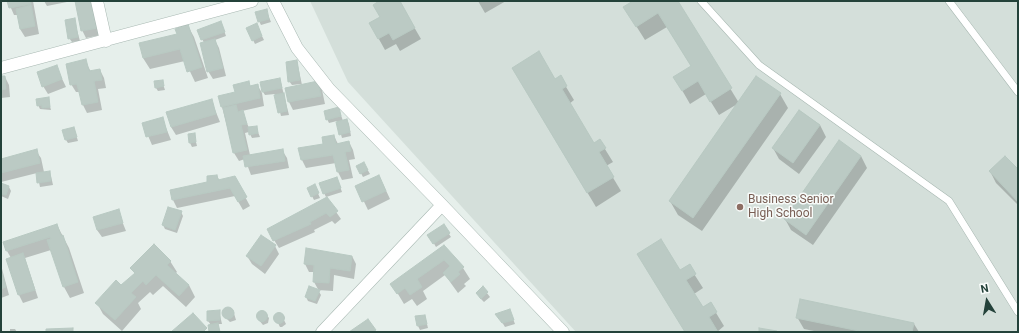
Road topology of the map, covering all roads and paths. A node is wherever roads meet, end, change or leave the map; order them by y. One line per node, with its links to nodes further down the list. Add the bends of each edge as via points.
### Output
1 (97, 1): 6 (street)
2 (252, 1): 6 (street)
3 (273, 1): 9 (street, via 297,48 329,89)
4 (701, 1): 10 (lane, via 759,65 949,201)
5 (949, 1): 8 (lane)
6 (106, 41): 7 (street)
7 (1, 68)
8 (1018, 92)
9 (442, 205): 11 (street); 12 (street)
10 (1018, 312)
11 (322, 332)
12 (563, 332)

